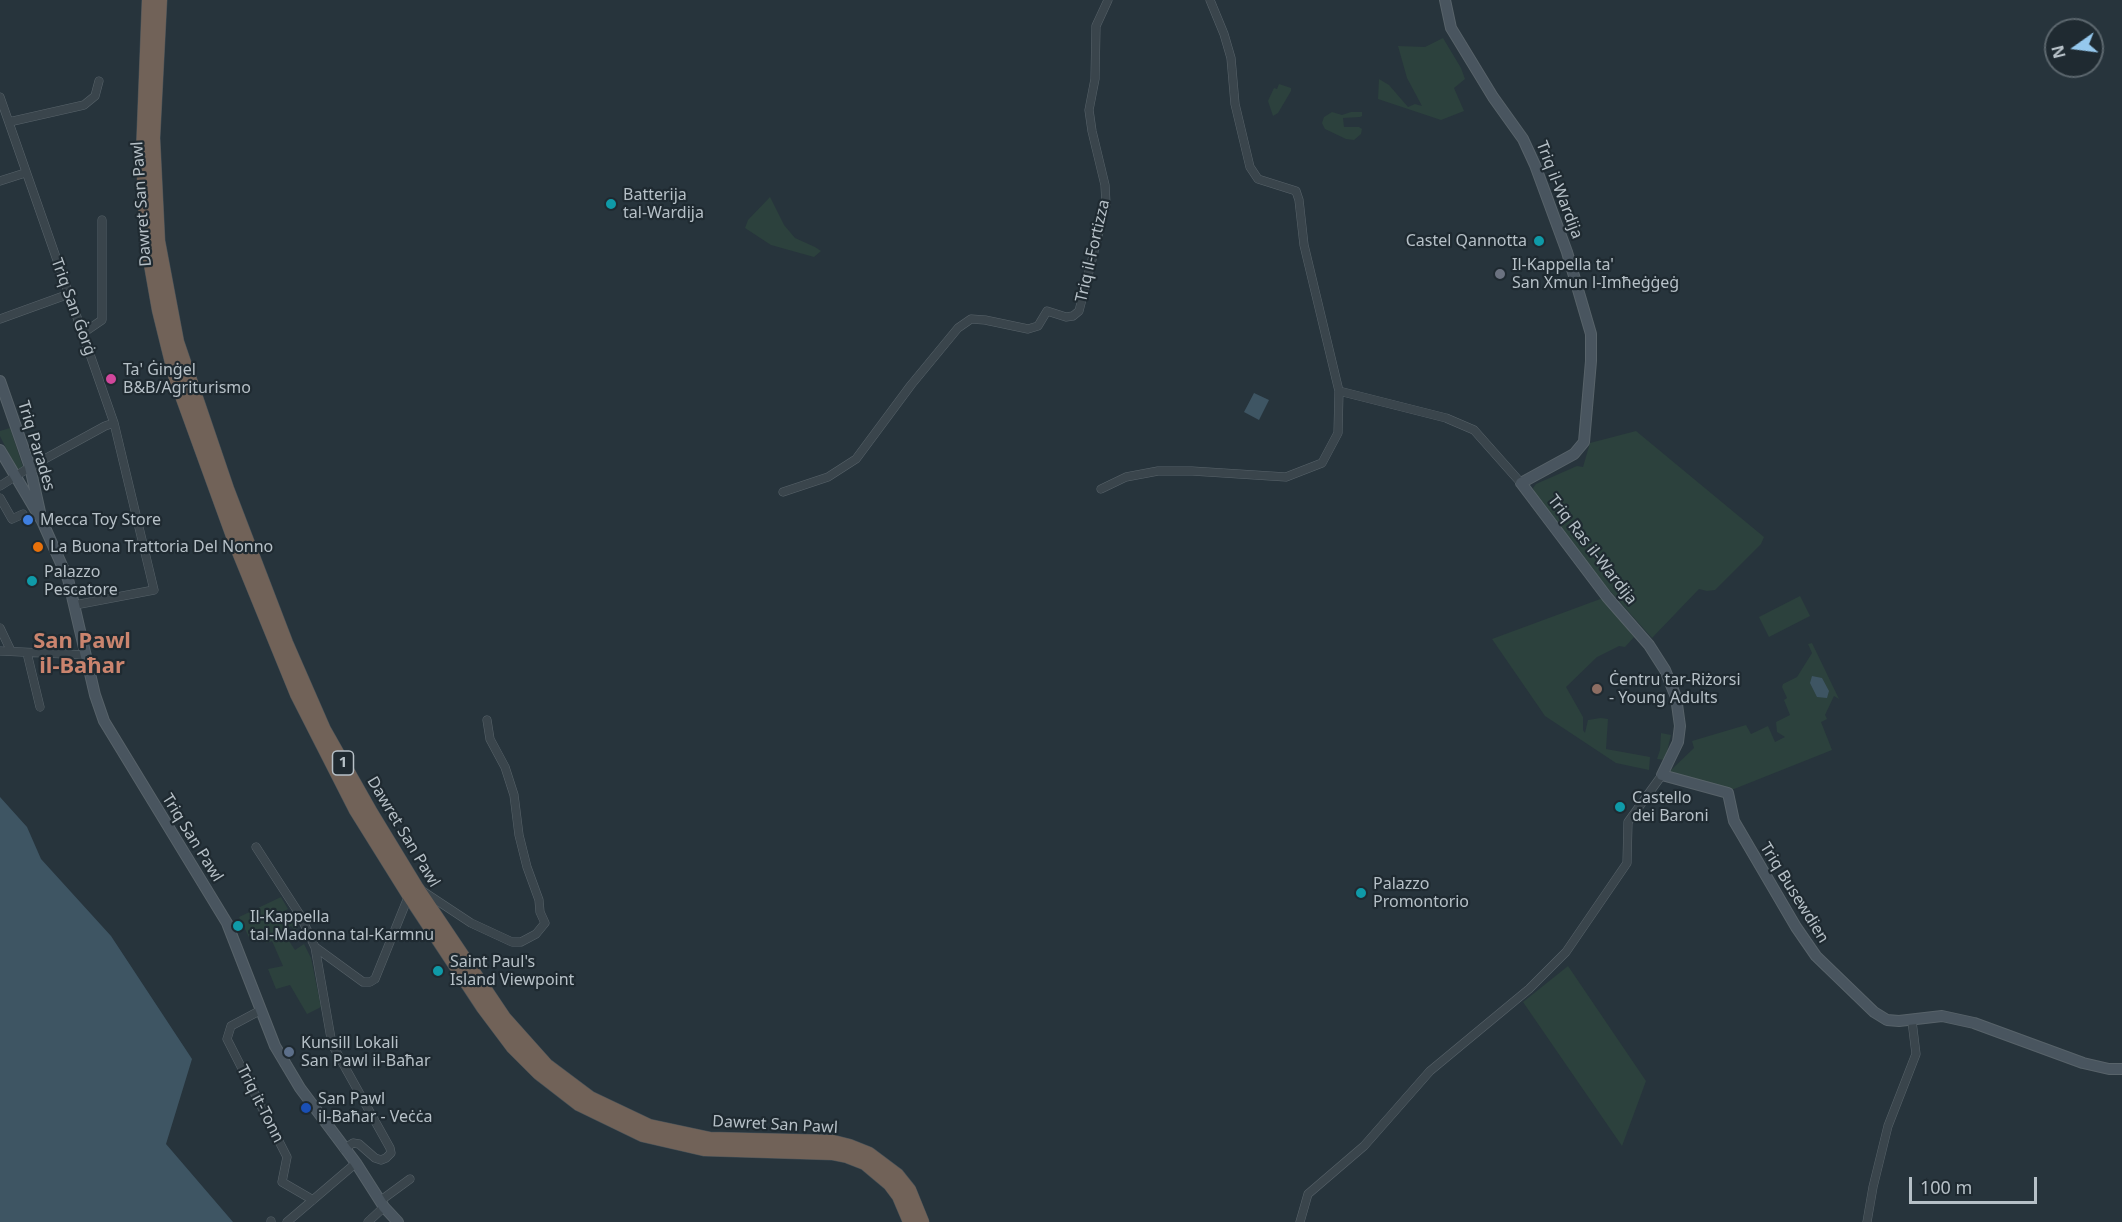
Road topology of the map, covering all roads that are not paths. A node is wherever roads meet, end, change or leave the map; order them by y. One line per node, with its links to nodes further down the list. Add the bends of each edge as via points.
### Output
1 (149, 0): 38 (highway, Dawret San Pawl / 1, via 143,154 147,242 176,379 237,547 297,694 356,810)
2 (160, 0): 38 (highway, Dawret San Pawl / 1, via 153,138 158,241 177,342 291,654 324,730)
3 (1108, 0): 24 (street, Triq il-Fortizza, via 1096,26 1095,79 1089,110 1107,204 1079,311 1066,317 1047,311 1038,326 1028,329 971,319 958,327 856,459 828,477)
4 (1210, 0): 16 (street, via 1231,58 1235,104 1250,167 1258,179 1296,191 1299,200 1304,246)
5 (1445, 0): 21 (street, Triq il-Wardija, via 1451,28 1535,165 1567,252 1591,334 1582,445 1574,454)
6 (99, 81): 8 (street, via 95,96 84,105)
7 (0, 97): 8 (street, Triq San Ġorġ)
8 (9, 122): 9 (street, Triq San Ġorġ)
9 (25, 172): 10 (street); 12 (street, Triq San Ġorġ)
10 (0, 181)
11 (102, 220): 14 (street, via 102,320)
12 (69, 294): 13 (street); 14 (street, Triq San Ġorġ)
13 (0, 320)
14 (83, 333): 17 (street, Triq San Ġorġ)
15 (0, 381): 19 (street, Triq Parades)
16 (1339, 391): 21 (street, Triq Ras il-Wardija, via 1446,418 1474,430); 23 (street, via 1338,433 1322,463 1297,474 1286,477 1158,471 1126,477)
17 (114, 423): 19 (street); 28 (street, Triq San Ġorġ, via 154,590)
18 (0, 450): 20 (street, Triq San Pawl)
19 (30, 467): 20 (street); 27 (street, Triq Parades)
20 (15, 477): 22 (street); 27 (street, Triq San Pawl)
21 (1521, 483): 36 (street, Triq Ras il-Wardija, via 1665,670 1676,697 1680,726 1678,742)
22 (0, 486)
23 (1101, 489)
24 (783, 492)
25 (0, 498): 26 (street, via 12,519)
26 (23, 514)
27 (42, 521): 28 (street, Triq San Pawl)
28 (75, 605): 33 (street, Triq San Pawl)
29 (0, 628): 31 (street)
30 (0, 651): 31 (street)
31 (11, 651): 32 (street)
32 (27, 652): 33 (street); 34 (street)
33 (86, 655): 40 (street, Triq San Pawl, via 104,721 227,923)
34 (40, 707)
35 (486, 720): 38 (street, via 490,739 505,767 527,867 545,923 536,934 512,942)
36 (1662, 775): 41 (street, Triq Busewdien, via 1728,793 1734,821 1816,956 1874,1012 1887,1020); 53 (street, Triq Ras il-Wardija, via 1628,822 1627,863 1566,952 1529,989 1430,1071 1364,1146 1308,1194)
37 (256, 848): 39 (street, via 300,915)
38 (412, 891): 39 (street, via 375,979 370,982 363,982); 51 (highway, Dawret San Pawl / 1, via 513,1047 579,1104 643,1135 704,1149 847,1156 866,1163 890,1184); 52 (highway, Dawret San Pawl / 1, via 504,1018 546,1065 590,1098 649,1126 710,1139 833,1142 849,1146 869,1154 897,1175 909,1190)
39 (315, 947): 43 (street, via 332,1044 391,1154 381,1160 356,1143)
40 (261, 1010): 43 (street, Triq San Pawl, via 275,1046 300,1088); 46 (street, Triq it-Tonn, via 231,1026 227,1039 287,1157 282,1182)
41 (1912, 1021): 42 (street, Triq Busewdien, via 1942,1016 1974,1023 2084,1063); 54 (street, via 1916,1054 1888,1126)
42 (2122, 1069)
43 (344, 1149): 44 (street, Triq San Pawl)
44 (356, 1163): 46 (street); 47 (street, Triq San Pawl)
45 (410, 1179): 47 (street)
46 (313, 1200): 48 (street)
47 (382, 1204): 49 (street); 50 (street, Triq San Pawl)
48 (287, 1222)
49 (368, 1222)
50 (398, 1222)
51 (910, 1222)
52 (922, 1222)
53 (1300, 1222)
54 (1867, 1222)

